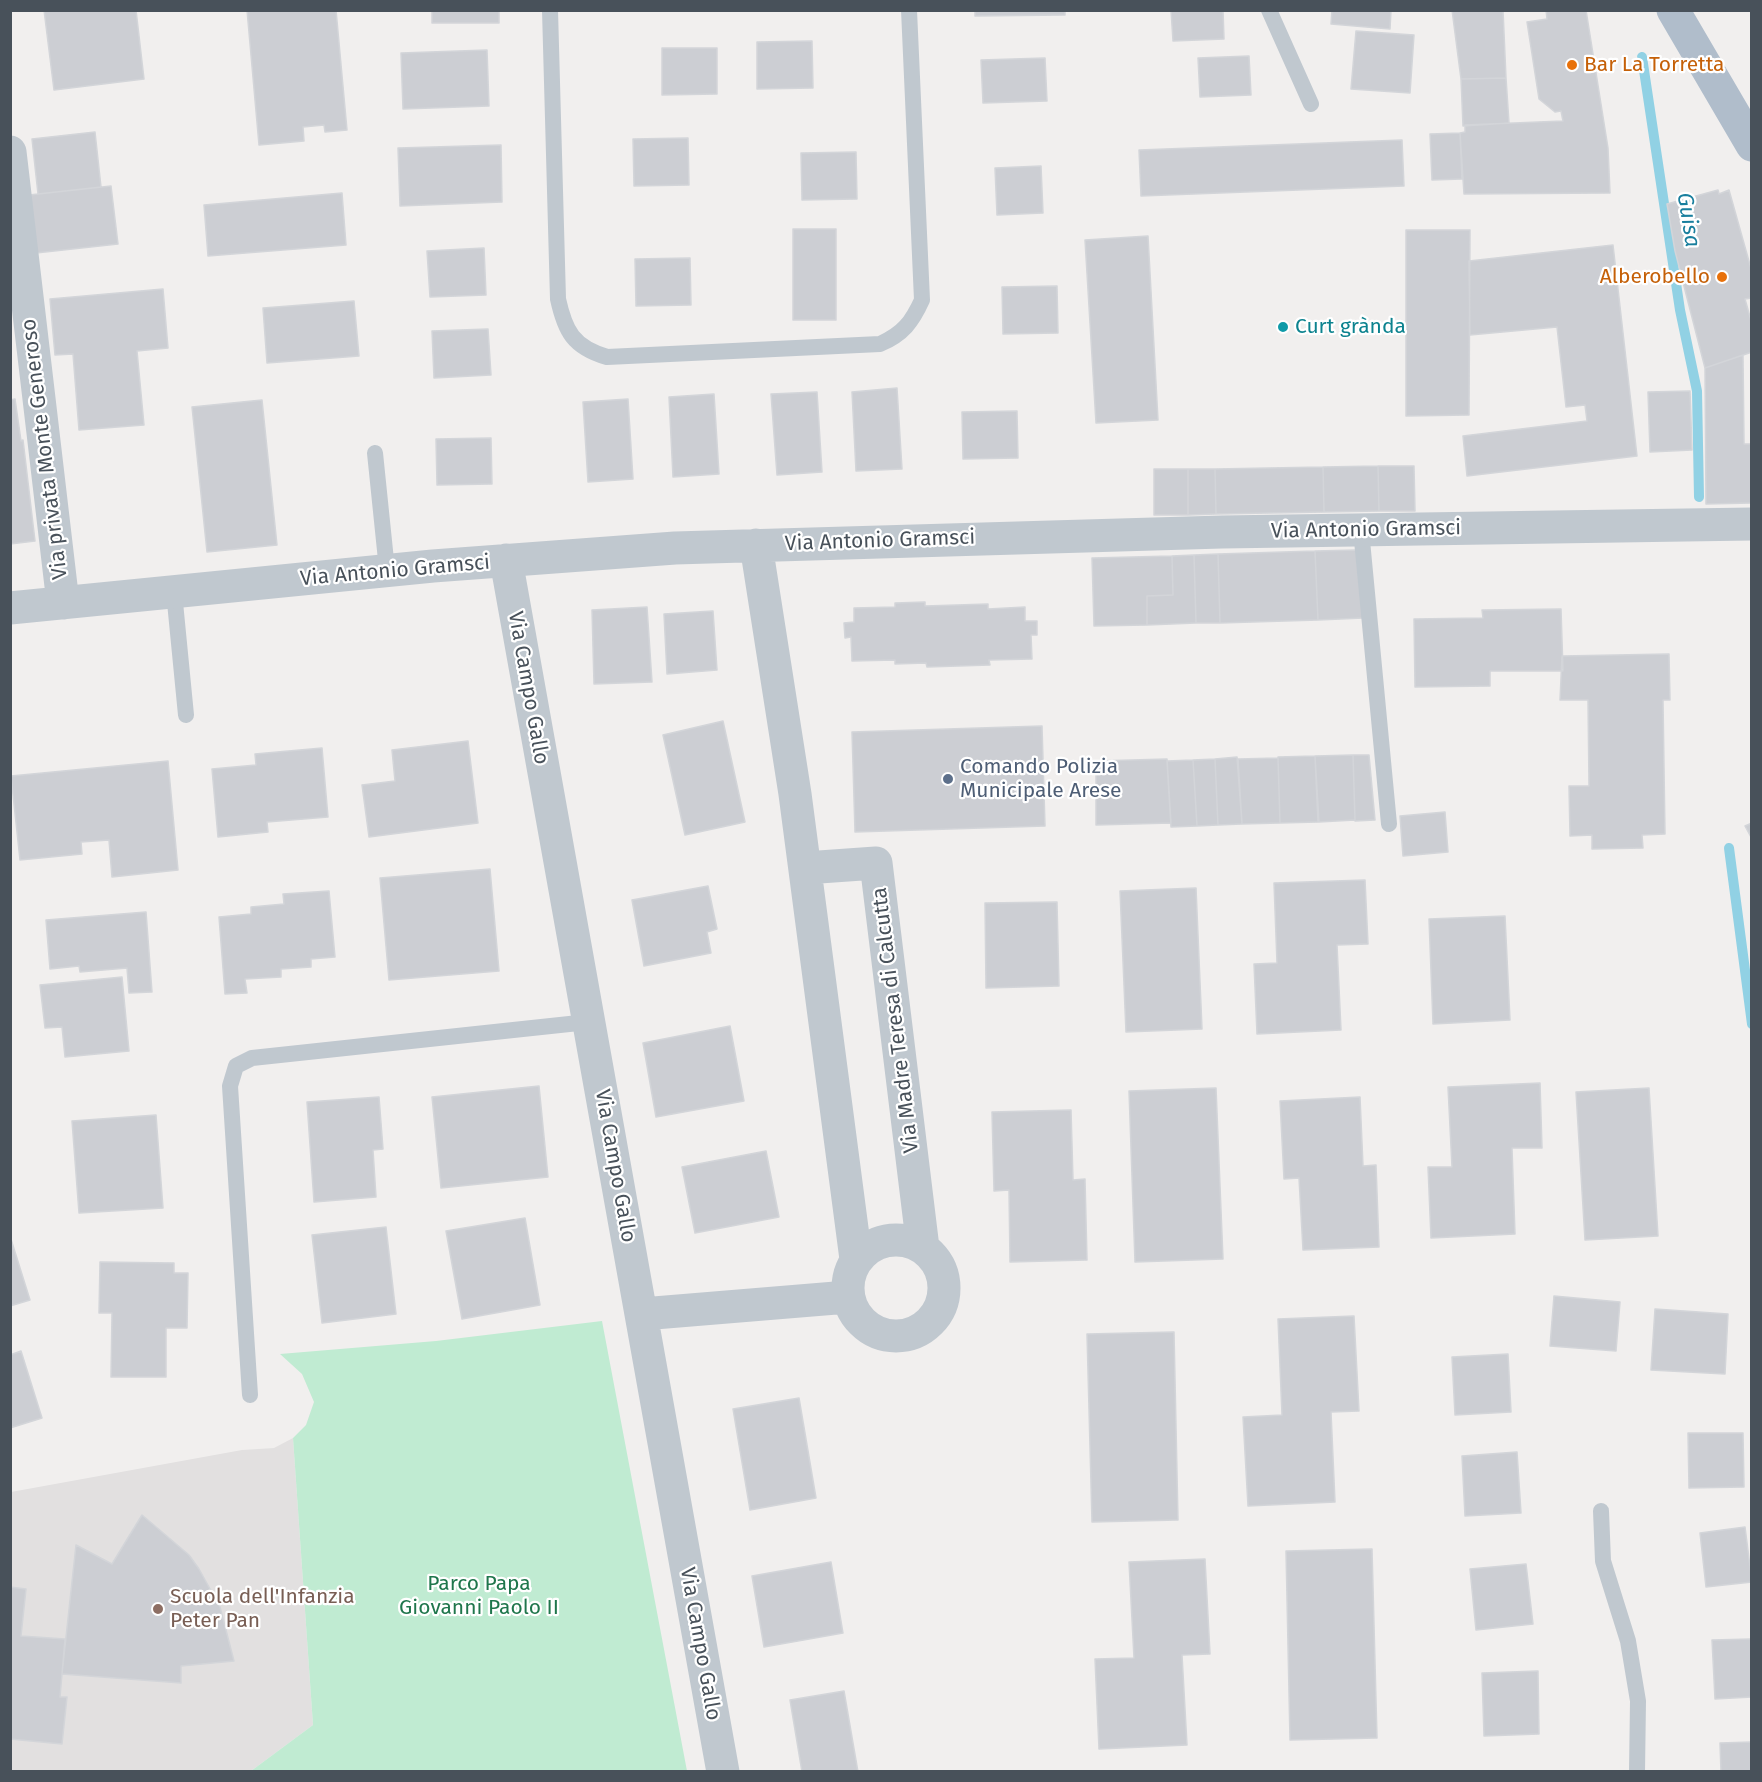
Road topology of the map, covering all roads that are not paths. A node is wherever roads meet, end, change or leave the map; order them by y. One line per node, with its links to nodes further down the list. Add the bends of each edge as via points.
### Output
1 (550, 10): 2 (lane, via 558,299 571,337 589,352 607,357 880,344 897,337 907,327 921,300)
2 (909, 10)
3 (1269, 10): 5 (lane)
4 (1673, 10): 6 (main road)
5 (1311, 104)
6 (1752, 145)
7 (10, 152): 15 (street, Via privata Monte Generoso)
8 (375, 453): 13 (lane)
9 (1752, 524): 10 (street, Via Antonio Gramsci)
10 (1361, 530): 11 (street, Via Antonio Gramsci); 18 (lane)
11 (756, 545): 12 (street, Via Antonio Gramsci); 19 (street)
12 (506, 560): 13 (street, Via Antonio Gramsci); 20 (street, Via Campo Gallo)
13 (387, 570): 14 (street, Via Antonio Gramsci)
14 (174, 592): 15 (street, Via Antonio Gramsci); 17 (lane)
15 (63, 603): 16 (street, Via Antonio Gramsci)
16 (10, 608)
17 (186, 715)
18 (1389, 824)
19 (805, 868): 21 (street, Via Madre Teresa di Calcutta, via 876,864); 22 (street)
20 (588, 1022): 24 (street, Via Campo Gallo); 25 (lane, via 252,1058 236,1066 230,1086)
21 (923, 1248): 22 (street, via 910,1242 880,1242); 23 (street, via 934,1258 944,1287 936,1316 921,1330 895,1337 874,1331 857,1317)
22 (856, 1259): 23 (street, via 848,1277)
23 (848, 1297): 24 (street)
24 (642, 1314): 27 (street, Via Campo Gallo)
25 (250, 1395)
26 (1601, 1511): 28 (lane, via 1603,1561 1628,1641 1638,1701)
27 (723, 1772)
28 (1637, 1772)

